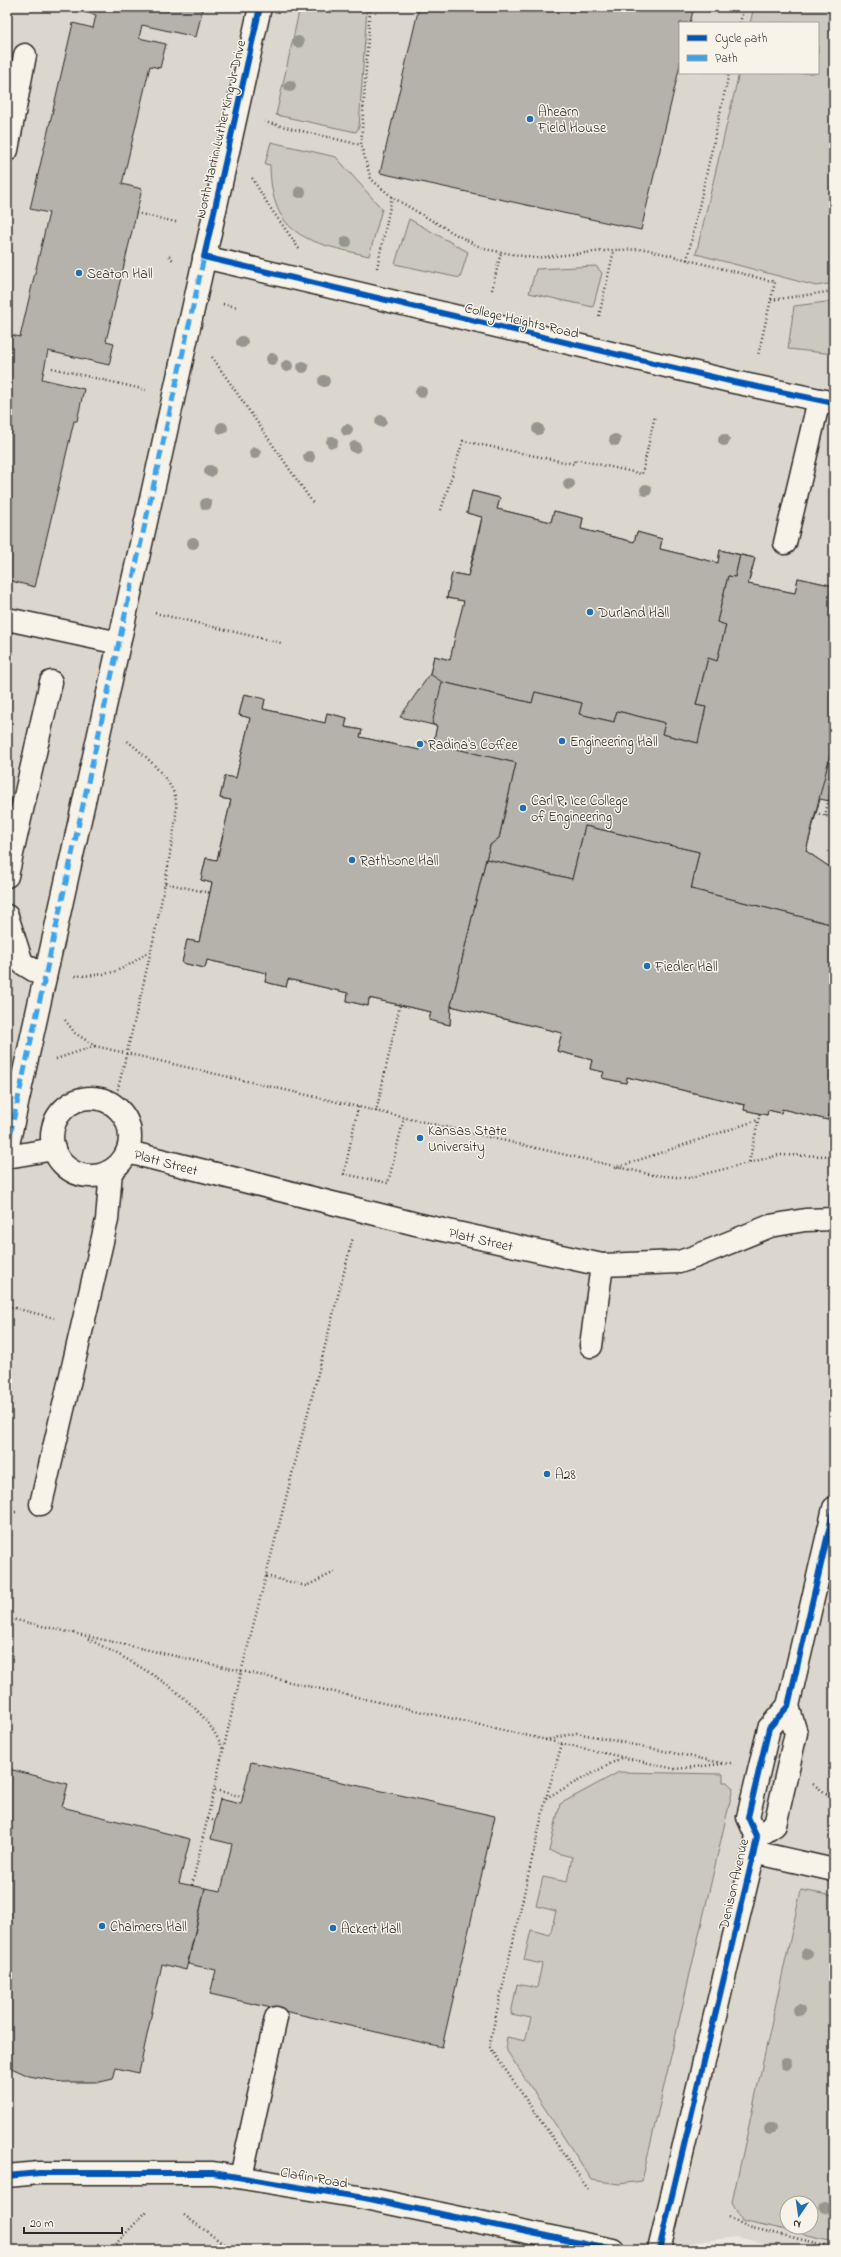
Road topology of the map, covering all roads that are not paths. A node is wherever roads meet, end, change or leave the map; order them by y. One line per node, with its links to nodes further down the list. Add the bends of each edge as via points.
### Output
1 (260, 7): 4 (street, North Martin Luther King Jr Drive)
2 (25, 55): 3 (street)
3 (7, 150)
4 (204, 257): 5 (street, College Heights Road, via 734,382); 8 (street, North Martin Luther King Jr Drive)
5 (827, 401): 6 (street)
6 (785, 543)
7 (7, 619): 8 (street)
8 (119, 643): 12 (street, North Martin Luther King Jr Drive)
9 (51, 682): 10 (street)
10 (7, 876)
11 (7, 916): 12 (street, via 22,963)
12 (45, 977): 13 (street, North Martin Luther King Jr Drive)
13 (7, 1149)
14 (54, 1149): 15 (street, via 53,1129 58,1117 66,1107 89,1098 102,1099 114,1105 123,1114 129,1126 131,1139); 16 (street); 17 (street, via 63,1164 73,1172 99,1176)
15 (128, 1152): 17 (street, via 121,1163); 19 (street, Platt Street, via 416,1224)
16 (7, 1157)
17 (111, 1171): 21 (street, via 107,1220)
18 (834, 1219): 19 (street, Platt Street, via 805,1220 770,1226 678,1262)
19 (602, 1265): 20 (street)
20 (591, 1346)
21 (41, 1504)
22 (834, 1508): 23 (street, Denison Avenue, via 788,1706 769,1728 748,1817)
23 (756, 1845): 24 (street); 29 (street, Denison Avenue)
24 (834, 1870)
25 (276, 2018): 27 (street)
26 (7, 2176): 27 (street, Claflin Road, via 39,2173 213,2173)
27 (241, 2177): 28 (street, Claflin Road, via 442,2213)
28 (613, 2250)
29 (659, 2250)

